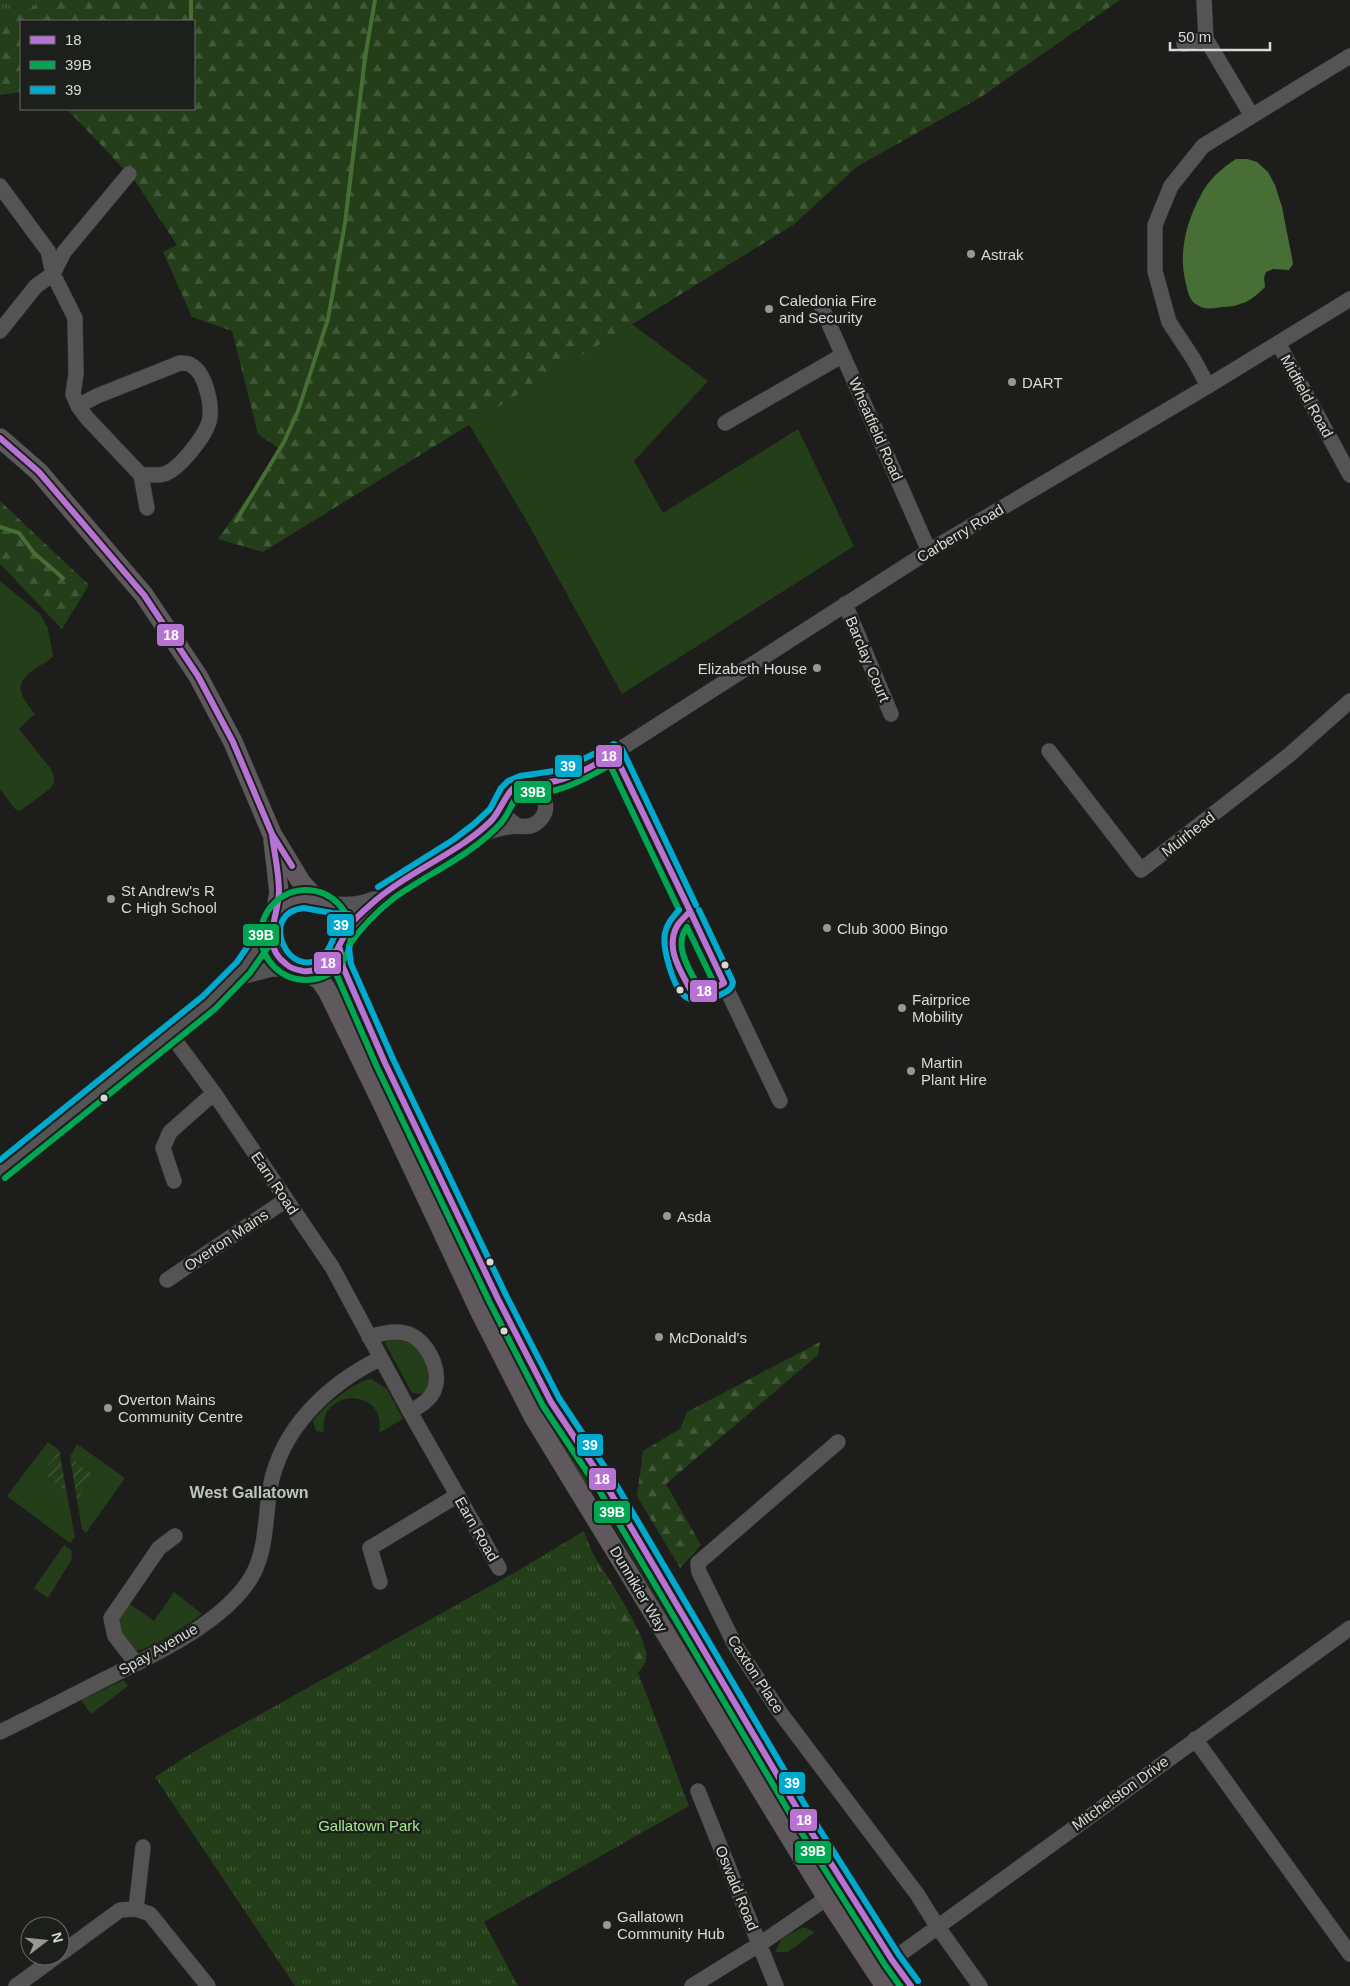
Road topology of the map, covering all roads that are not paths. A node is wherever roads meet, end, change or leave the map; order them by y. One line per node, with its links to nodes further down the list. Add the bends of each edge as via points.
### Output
1 (1204, 0): 2 (street)
2 (1206, 40): 3 (street); 5 (street)
3 (1184, 44)
4 (1350, 56): 5 (street)
5 (1252, 116): 14 (street, via 1203,146 1171,186 1155,225 1155,271 1169,322)
6 (128, 174): 8 (street, via 64,252)
7 (0, 186): 8 (street, via 48,251)
8 (53, 274): 11 (street, via 36,286); 15 (street, via 75,318 73,394)
9 (1350, 299): 12 (street, Carberry Road)
10 (822, 308): 13 (street, Wheatfield Road)
11 (0, 331)
12 (1278, 343): 14 (street, Carberry Road); 19 (street, Midfield Road)
13 (842, 355): 16 (street); 21 (street, Wheatfield Road)
14 (1208, 386): 21 (street, Carberry Road)
15 (78, 406): 18 (street); 18 (street, via 180,363 191,365 205,383 210,409 208,423 177,468 164,474)
16 (725, 423)
17 (0, 438): 32 (main road, via 39,472 144,595 198,676 232,742)
18 (141, 474): 20 (street)
19 (1350, 475)
20 (147, 508)
21 (929, 551): 22 (street, Carberry Road)
22 (845, 604): 24 (street, Barclay Court); 26 (street, Carberry Road)
23 (1350, 702): 25 (street, Muirhead, via 1288,756 1141,870)
24 (891, 714)
25 (1049, 751)
26 (614, 753): 27 (street, Carberry Road); 42 (street)
27 (575, 775): 28 (street, Carberry Road); 30 (street, Carberry Road)
28 (527, 785): 29 (street, Carberry Road, via 510,791); 30 (street, via 540,791)
29 (504, 805): 31 (street, via 507,818); 33 (street, Carberry Road)
30 (545, 807): 31 (street, Carberry Road, via 538,823)
31 (518, 826): 33 (street, Carberry Road)
32 (272, 834): 35 (main road, via 301,882); 36 (main road, via 279,892)
33 (469, 839): 34 (street, Carberry Road)
34 (380, 896): 35 (street, Carberry Road, via 360,904 339,905); 37 (street, Carberry Road, via 352,924)
35 (320, 901): 36 (main road, via 305,898 293,901 283,907); 37 (main road, via 338,918 342,928)
36 (273, 922): 38 (main road, via 271,944 278,958); 39 (street, via 261,946)
37 (341, 944): 38 (main road, via 334,958 325,966); 60 (main road, Dunnikier Way, via 343,967 349,984 391,1078 551,1402 611,1493)
38 (299, 970): 39 (street, via 272,969); 62 (main road, Dunnikier Way, via 320,980 328,992 533,1416)
39 (233, 980): 40 (street)
40 (171, 1035): 41 (street, Earn Road); 43 (street)
41 (214, 1093): 44 (street, via 170,1132 163,1148); 45 (street, Earn Road)
42 (780, 1101)
43 (0, 1171)
44 (174, 1181)
45 (286, 1200): 46 (street, Overton Mains); 47 (street, Earn Road, via 332,1267)
46 (167, 1280)
47 (369, 1337): 48 (street, Earn Road); 49 (street, via 394,1332 410,1335 424,1344 431,1355 435,1386 430,1398)
48 (381, 1358): 49 (street, Earn Road); 56 (street, Spay Avenue, via 319,1401 296,1426 282,1449 270,1488 264,1544 252,1576 238,1595 179,1642)
49 (410, 1412): 51 (street, Earn Road)
50 (838, 1442): 64 (street, Caxton Place, via 698,1563 699,1572 735,1645 779,1712 917,1894)
51 (458, 1495): 53 (street, Earn Road); 54 (street, via 370,1548)
52 (175, 1536): 56 (street, via 159,1548 111,1618 116,1636)
53 (499, 1568)
54 (380, 1582)
55 (1350, 1628): 58 (street, Mitchelston Drive)
56 (136, 1663): 57 (street, Spay Avenue)
57 (0, 1732)
58 (1195, 1740): 64 (street, Mitchelston Drive); 67 (street)
59 (698, 1791): 65 (street, Oswald Road)
60 (808, 1827): 62 (main road, via 834,1884 834,1893); 68 (main road, Dunnikier Way)
61 (143, 1847): 63 (street)
62 (827, 1898): 65 (street); 74 (main road, Dunnikier Way)
63 (136, 1909): 66 (street, via 120,1910); 71 (street, via 150,1914)
64 (937, 1926): 68 (street, Mitchelston Drive); 77 (street)
65 (760, 1944): 72 (street); 73 (street, Oswald Road)
66 (70, 1946)
67 (1350, 1954)
68 (892, 1960): 75 (main road, via 888,1969); 76 (main road, Dunnikier Way)
69 (43, 1966): 70 (street)
70 (16, 1986)
71 (208, 1986)
72 (692, 1986)
73 (776, 1986)
74 (885, 1986)
75 (895, 1986)
76 (911, 1986)
77 (980, 1986)

